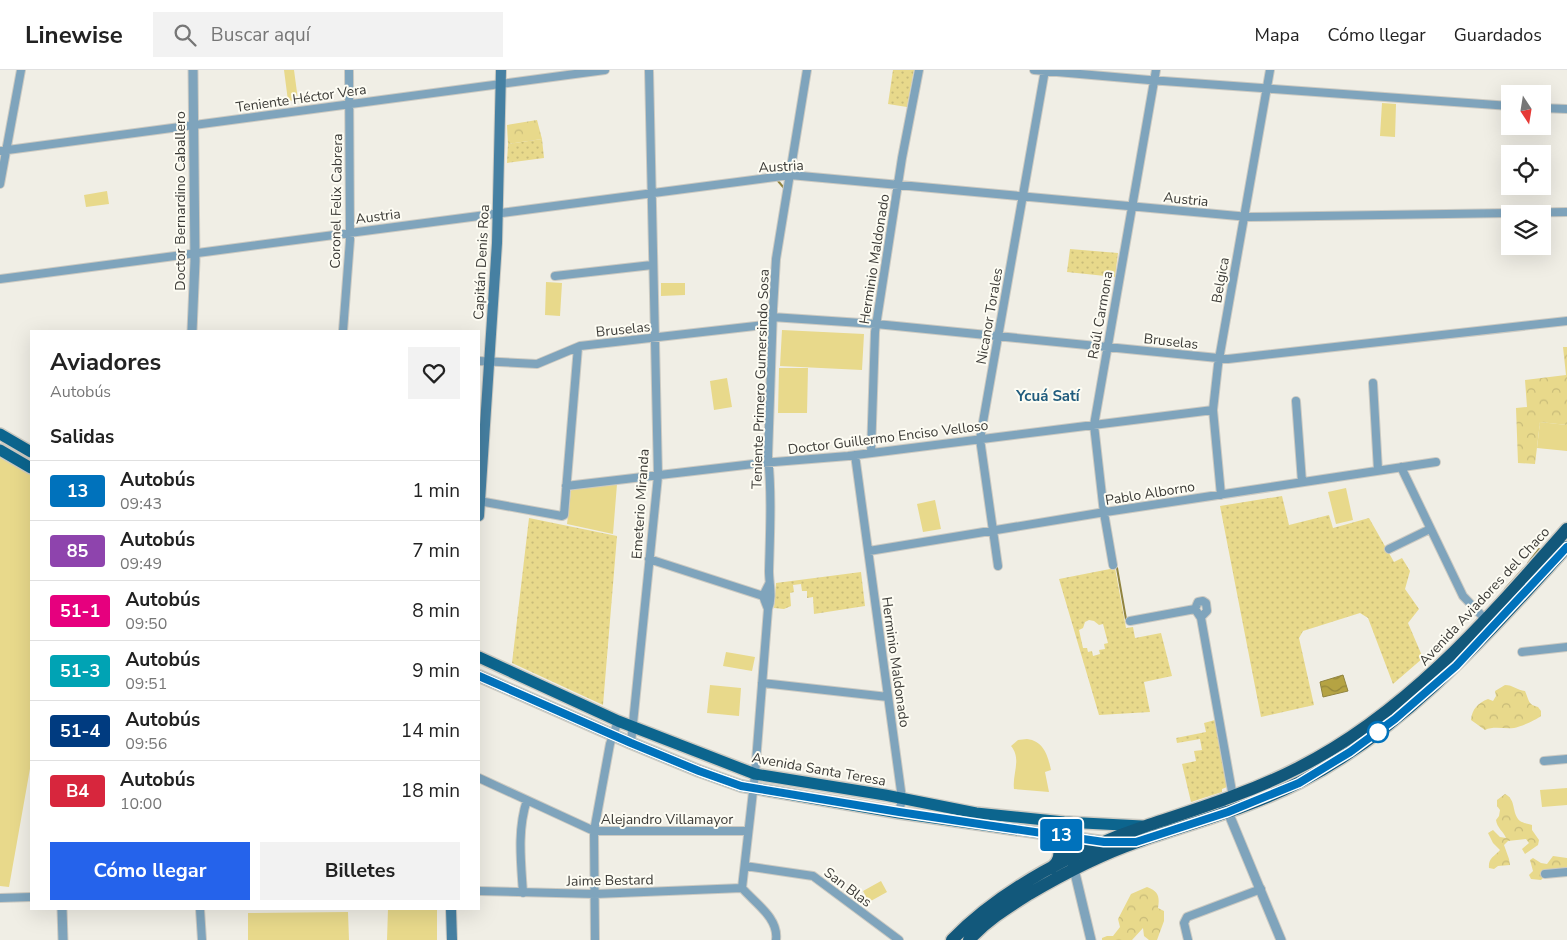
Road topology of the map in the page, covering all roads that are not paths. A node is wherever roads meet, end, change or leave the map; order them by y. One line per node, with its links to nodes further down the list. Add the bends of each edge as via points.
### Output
1 (21, 70): 21 (street)
2 (193, 70): 20 (street, Doctor Bernardino Caballero)
3 (349, 70): 16 (street, Coronel Felix Cabrera)
4 (501, 70): 14 (main road, Capitán Denis Roa)
5 (605, 70): 14 (street, Teniente Héctor Vera)
6 (649, 70): 25 (street, Emeterio Miranda)
7 (808, 70): 22 (street, Teniente Primero Gumersindo Sosa)
8 (919, 70): 24 (street, Herminio Maldonado)
9 (1034, 70): 12 (street)
10 (1156, 70): 13 (street, Raúl Carmona)
11 (1270, 70): 15 (street, Belgica)
12 (1045, 71): 13 (street); 26 (street, Nicanor Torales)
13 (1153, 80): 15 (street); 27 (street, Raúl Carmona)
14 (501, 84): 16 (street, Teniente Héctor Vera); 29 (main road, Capitán Denis Roa)
15 (1266, 89): 17 (street); 30 (street, Belgica)
16 (350, 104): 20 (street, Teniente Héctor Vera); 31 (street, Coronel Felix Cabrera)
17 (1501, 105)
18 (1551, 109): 19 (street)
19 (1567, 110)
20 (194, 125): 21 (street, Teniente Héctor Vera); 32 (street, Doctor Bernardino Caballero)
21 (3, 151): 23 (street)
22 (790, 175): 24 (street, Austria); 25 (street, Austria); 36 (street, Teniente Primero Gumersindo Sosa, via 776,259)
23 (0, 184)
24 (898, 186): 26 (street, Austria); 38 (street, Herminio Maldonado)
25 (651, 193): 29 (street, Austria); 33 (street, Emeterio Miranda)
26 (1023, 197): 27 (street, Austria); 41 (street, Nicanor Torales)
27 (1132, 206): 30 (street, Austria); 44 (street, Raúl Carmona)
28 (1567, 212): 30 (street, Austria)
29 (498, 214): 31 (street, Austria); 47 (main road, Capitán Denis Roa)
30 (1243, 217): 45 (street, Belgica)
31 (350, 232): 32 (street, Austria); 40 (street, Coronel Felix Cabrera)
32 (195, 253): 35 (street, Austria); 39 (street, Doctor Bernardino Caballero)
33 (652, 265): 34 (street); 42 (street, Emeterio Miranda)
34 (555, 276)
35 (0, 279)
36 (772, 320): 38 (street, Bruselas); 42 (street, Bruselas); 59 (street, Teniente Primero Gumersindo Sosa)
37 (1567, 321): 45 (street, Bruselas)
38 (876, 324): 41 (street, Bruselas); 56 (street, Herminio Maldonado)
39 (192, 330)
40 (343, 330)
41 (998, 337): 44 (street, Bruselas); 53 (street, Nicanor Torales)
42 (654, 338): 43 (street, Bruselas); 63 (street, Emeterio Miranda)
43 (578, 347): 47 (street, Bruselas, via 537,364); 65 (street)
44 (1107, 347): 45 (street, Bruselas); 51 (street, Raúl Carmona)
45 (1219, 358): 50 (street, Belgica)
46 (480, 361): 47 (street, Bruselas)
47 (490, 362): 66 (main road, Capitán Denis Roa)
48 (1373, 383): 62 (street)
49 (1296, 401): 64 (street)
50 (1213, 410): 51 (street, Doctor Guillermo Enciso Velloso); 67 (street, Belgica)
51 (1094, 425): 53 (street, Doctor Guillermo Enciso Velloso); 69 (street, Raúl Carmona)
52 (0, 434): 55 (main road)
53 (980, 439): 56 (street, Doctor Guillermo Enciso Velloso); 72 (street, Nicanor Torales)
54 (0, 450): 60 (main road)
55 (30, 451)
56 (871, 453): 57 (street, Doctor Guillermo Enciso Velloso)
57 (855, 455): 59 (street, Doctor Guillermo Enciso Velloso); 75 (street, Herminio Maldonado)
58 (1436, 462): 61 (street, Pablo Alborno)
59 (769, 463): 63 (street, Doctor Guillermo Enciso Velloso); 79 (street, Teniente Primero Gumersindo Sosa)
60 (30, 467)
61 (1401, 467): 62 (street, Pablo Alborno); 70 (street)
62 (1378, 470): 64 (street, Pablo Alborno)
63 (658, 476): 65 (street, Doctor Guillermo Enciso Velloso); 76 (street, Emeterio Miranda)
64 (1302, 482): 67 (street, Pablo Alborno)
65 (566, 486): 68 (street, via 562,516)
66 (480, 488)
67 (1221, 495): 69 (street, Pablo Alborno)
68 (480, 501)
69 (1104, 512): 72 (street, Pablo Alborno); 77 (street, Raúl Carmona)
70 (1430, 529): 74 (street); 84 (street, via 1463,596)
71 (1567, 529): 84 (highway, Avenida Aviadores del Chaco)
72 (993, 531): 75 (street, Pablo Alborno); 78 (street, Nicanor Torales)
73 (1567, 547): 84 (highway, Avenida Aviadores del Chaco)
74 (1389, 549)
75 (869, 551): 91 (street, Herminio Maldonado)
76 (650, 559): 80 (street); 93 (street, Emeterio Miranda)
77 (1113, 565)
78 (998, 566)
79 (769, 584): 80 (street); 81 (street, Teniente Primero Gumersindo Sosa, via 771,597)
80 (763, 596): 81 (street)
81 (768, 609): 90 (street, Teniente Primero Gumersindo Sosa)
82 (1195, 609): 83 (street); 83 (street, via 1198,602 1206,603 1207,611); 85 (street)
83 (1201, 617): 103 (street)
84 (1486, 620): 95 (highway, Avenida Aviadores del Chaco, via 1425,680); 100 (highway, Avenida Aviadores del Chaco, via 1456,666 1419,699 1350,752)
85 (1130, 621)
86 (1567, 647): 87 (street)
87 (1522, 652)
88 (480, 657): 92 (main road, Avenida Santa Teresa)
89 (480, 676): 94 (main road)
90 (762, 683): 91 (street); 99 (street)
91 (888, 697): 104 (street, Herminio Maldonado)
92 (618, 721): 93 (main road, Avenida Santa Teresa); 94 (street)
93 (633, 727): 96 (street, Emeterio Miranda); 99 (main road, Avenida Santa Teresa)
94 (613, 735): 96 (main road); 110 (street)
95 (1352, 736): 100 (highway, via 1343,748 1318,763); 103 (highway, Avenida Aviadores del Chaco, via 1299,768)
96 (631, 743): 102 (main road, via 699,771)
97 (1567, 759): 98 (street)
98 (1544, 761)
99 (754, 774): 102 (street); 104 (main road, Avenida Santa Teresa)
100 (1309, 777): 108 (highway, Avenida Aviadores del Chaco)
101 (480, 778): 105 (street, Alejandro Villamayor)
102 (752, 788): 107 (main road); 111 (street)
103 (1233, 797): 106 (highway, Avenida Aviadores del Chaco)
104 (902, 799): 107 (street, Herminio Maldonado); 109 (main road, Avenida Santa Teresa, via 1001,816)
105 (527, 800): 110 (street, Alejandro Villamayor); 124 (street, via 521,833)
106 (1215, 803): 108 (street); 109 (highway, Avenida Aviadores del Chaco)
107 (899, 812): 112 (main road)
108 (1230, 816): 115 (highway, Avenida Aviadores del Chaco); 122 (street)
109 (1145, 826): 114 (highway, Avenida Aviadores del Chaco)
110 (594, 831): 111 (street, Alejandro Villamayor); 125 (street)
111 (748, 831): 117 (street)
112 (1047, 833): 113 (main road); 118 (highway, via 1056,841 1059,853 1058,861)
113 (1064, 836): 114 (main road); 116 (highway, via 1071,844)
114 (1104, 842): 115 (highway); 116 (highway, Avenida Aviadores del Chaco)
115 (1136, 842): 116 (highway, Avenida Aviadores del Chaco)
116 (1074, 863): 118 (highway, Avenida Aviadores del Chaco); 138 (highway, Avenida Aviadores del Chaco, via 993,918); 139 (street)
117 (745, 866): 121 (street); 136 (street, San Blas, via 812,876)
118 (1048, 870): 137 (highway, Avenida Aviadores del Chaco, via 991,906)
119 (1567, 872): 120 (street)
120 (1545, 874)
121 (742, 888): 125 (street, Jaime Bestard); 135 (street, via 774,922)
122 (1261, 889): 140 (street, via 1187,917 1184,923); 141 (street)
123 (480, 892): 124 (street, Jaime Bestard)
124 (523, 893): 125 (street, Jaime Bestard)
125 (595, 894): 134 (street)
126 (30, 897): 127 (street)
127 (0, 898)
128 (62, 910): 131 (street)
129 (200, 910): 132 (street)
130 (451, 910): 133 (main road)
131 (63, 940)
132 (202, 940)
133 (452, 940)
134 (595, 940)
135 (776, 940)
136 (899, 940)
137 (952, 940)
138 (969, 940)
139 (1091, 940)
140 (1188, 940)
141 (1281, 940)

